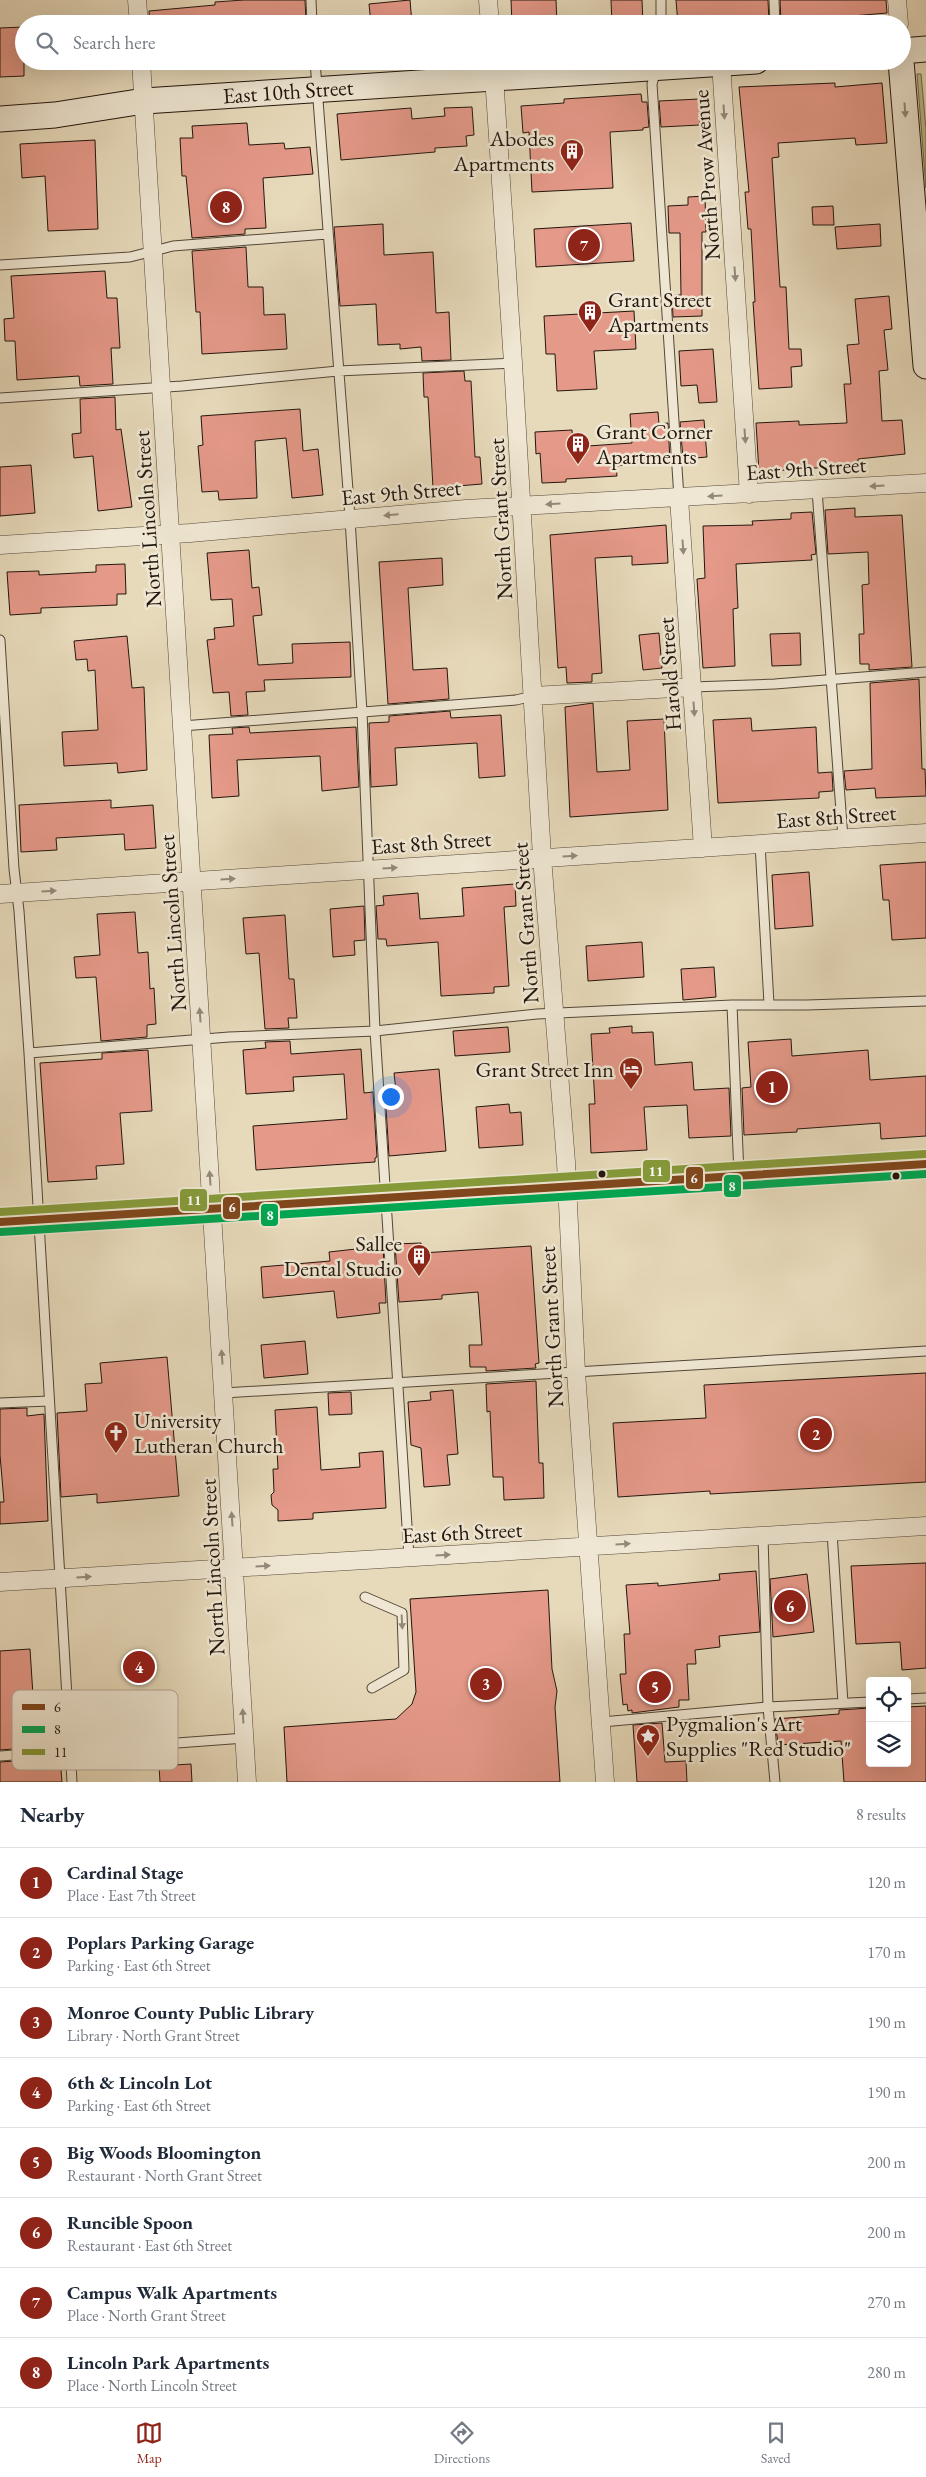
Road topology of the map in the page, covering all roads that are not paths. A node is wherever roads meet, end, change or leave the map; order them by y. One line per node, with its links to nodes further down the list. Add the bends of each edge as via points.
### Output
1 (137, 0): 7 (street)
2 (311, 0): 8 (lane)
3 (488, 0): 9 (street)
4 (660, 0): 10 (lane)
5 (774, 0): 11 (lane)
6 (897, 0): 12 (street)
7 (138, 15)
8 (312, 15)
9 (489, 15)
10 (661, 15)
11 (775, 15)
12 (898, 15)
13 (926, 49): 14 (street)
14 (911, 50)
15 (142, 70): 23 (street, North Lincoln Street)
16 (315, 70): 22 (lane)
17 (517, 70): 21 (street, East 10th Street)
18 (656, 70): 36 (lane, via 652,84)
19 (721, 70): 35 (street, North Prow Avenue, one-way to 35)
20 (902, 70): 29 (street, one-way to 29)
21 (493, 71): 22 (street, East 10th Street, via 475,78); 28 (street, North Grant Street)
22 (316, 89): 23 (street, East 10th Street); 25 (lane)
23 (144, 102): 24 (street, East 10th Street); 26 (street, North Lincoln Street)
24 (0, 119)
25 (327, 234): 26 (lane, via 174,246); 30 (lane)
26 (153, 252): 27 (lane, via 130,257); 31 (street, North Lincoln Street)
27 (0, 265)
28 (513, 363): 30 (lane); 37 (street, North Grant Street)
29 (926, 366)
30 (338, 371): 31 (lane); 38 (lane)
31 (162, 387): 32 (lane); 39 (street, North Lincoln Street)
32 (0, 398)
33 (926, 483): 34 (street, East 9th Street, one-way to 34)
34 (817, 490): 35 (street, East 9th Street); 43 (lane)
35 (749, 494): 36 (street, East 9th Street, one-way to 36)
36 (679, 498): 37 (street, East 9th Street, one-way to 37); 44 (street, Harold Street, one-way to 44)
37 (521, 506): 38 (street, East 9th Street, one-way to 38); 45 (street, North Grant Street)
38 (349, 519): 39 (street, East 9th Street); 46 (lane)
39 (170, 534): 40 (street, East 9th Street); 47 (street, North Lincoln Street)
40 (0, 545)
41 (0, 640): 55 (lane, via 14,869)
42 (926, 672): 43 (lane)
43 (832, 679): 44 (lane); 49 (lane)
44 (692, 687): 45 (street); 51 (street, Harold Street, one-way to 51)
45 (533, 696): 46 (lane); 52 (street, North Grant Street)
46 (362, 712): 47 (lane); 53 (lane)
47 (182, 726): 54 (street, North Lincoln Street)
48 (926, 834): 49 (street, East 8th Street)
49 (843, 838): 50 (street, East 8th Street)
50 (760, 844): 51 (street, East 8th Street); 57 (lane)
51 (703, 848): 52 (street, East 8th Street, one-way to 51)
52 (542, 857): 53 (street, East 8th Street, one-way to 52); 59 (street, North Grant Street)
53 (368, 869): 54 (street, East 8th Street, one-way to 53); 60 (lane)
54 (192, 882): 55 (street, East 8th Street, one-way to 54); 61 (street, North Lincoln Street, one-way to 54)
55 (9, 893): 62 (lane)
56 (926, 1001): 57 (lane)
57 (770, 1004): 58 (lane)
58 (732, 1005): 59 (lane); 64 (lane)
59 (554, 1014): 60 (lane); 65 (street, North Grant Street)
60 (375, 1031): 61 (lane); 66 (lane)
61 (202, 1040): 62 (lane); 67 (street, North Lincoln Street, one-way to 61)
62 (29, 1053): 68 (lane)
63 (926, 1164): 64 (street)
64 (739, 1176): 65 (street)
65 (566, 1186): 66 (street); 71 (street, North Grant Street)
66 (386, 1198): 67 (street); 72 (lane)
67 (212, 1208): 68 (street); 73 (street, North Lincoln Street, one-way to 67)
68 (39, 1219): 69 (street); 74 (lane)
69 (0, 1222)
70 (926, 1351): 71 (lane)
71 (576, 1372): 72 (lane); 79 (street, North Grant Street)
72 (398, 1382): 73 (lane); 80 (lane)
73 (224, 1392): 81 (street, North Lincoln Street, one-way to 73)
74 (49, 1400): 75 (lane); 82 (lane)
75 (0, 1404)
76 (926, 1526): 77 (street, East 6th Street)
77 (832, 1532): 78 (street, East 6th Street); 90 (lane)
78 (763, 1536): 79 (street, East 6th Street, one-way to 78); 91 (lane)
79 (589, 1547): 80 (street, East 6th Street, one-way to 79); 92 (street, North Grant Street)
80 (409, 1557): 81 (street, East 6th Street, one-way to 80)
81 (235, 1568): 82 (street, East 6th Street, one-way to 81); 93 (street, North Lincoln Street, one-way to 81)
82 (59, 1579): 83 (street, East 6th Street); 86 (lane)
83 (0, 1582)
84 (365, 1597): 85 (lane, one-way to 85, via 402,1614 404,1670)
85 (372, 1688)
86 (66, 1690)
87 (926, 1698): 88 (lane)
88 (911, 1699)
89 (866, 1702): 90 (lane)
90 (843, 1703): 91 (lane)
91 (768, 1707): 92 (lane); 97 (lane)
92 (602, 1722): 96 (street, North Grant Street)
93 (244, 1738): 94 (lane); 95 (street, North Lincoln Street)
94 (178, 1743)
95 (247, 1782)
96 (605, 1782)
97 (775, 1782)

